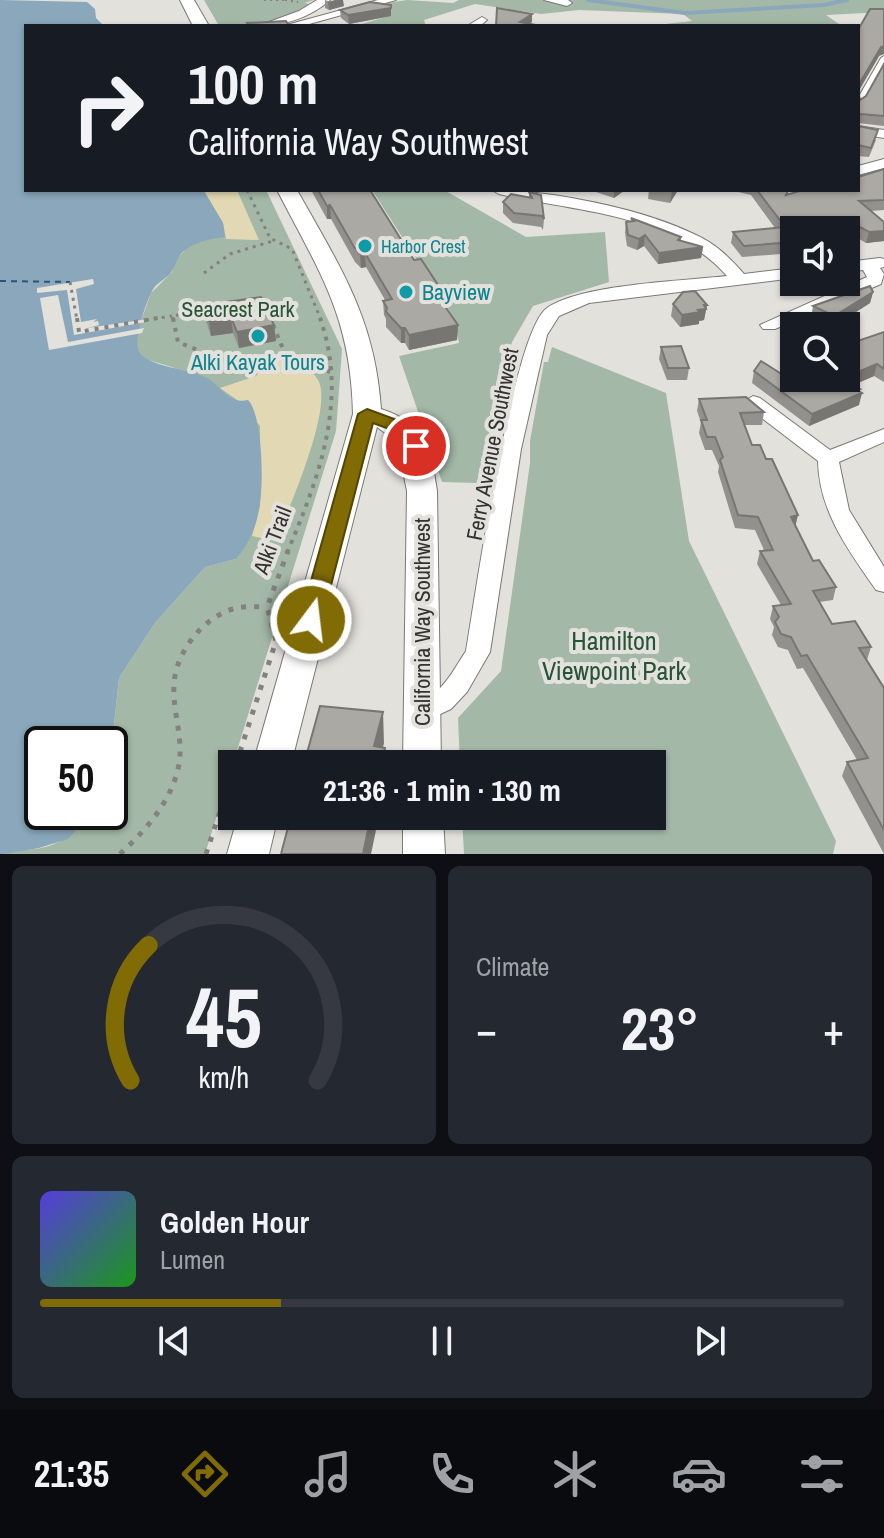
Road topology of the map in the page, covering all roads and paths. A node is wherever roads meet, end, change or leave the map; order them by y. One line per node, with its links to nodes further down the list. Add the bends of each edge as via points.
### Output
1 (187, 0): 8 (main road)
2 (264, 0): 3 (path)
3 (285, 0)
4 (325, 0): 9 (street)
5 (391, 0): 10 (street)
6 (549, 0): 7 (street)
7 (567, 3)
8 (200, 24)
9 (270, 24)
10 (297, 24)
11 (884, 58): 12 (lane)
12 (860, 100)
13 (860, 130): 14 (street)
14 (884, 134)
15 (884, 163): 16 (street)
16 (860, 170)
17 (248, 192): 22 (path, Alki Trail)
18 (288, 192): 35 (main road, via 359,337)
19 (508, 192): 21 (street)
20 (575, 192): 21 (street)
21 (645, 221): 26 (street, via 713,250)
22 (273, 241): 24 (path, via 230,254); 33 (path, Alki Trail, via 294,252 325,331)
23 (876, 264): 31 (street, via 875,280)
24 (204, 273)
25 (780, 275): 26 (street, Ferry Avenue Southwest)
26 (739, 279): 40 (street, Ferry Avenue Southwest, via 586,298 552,312 544,322 511,449 478,652 458,685)
27 (70, 282): 29 (path, via 79,332)
28 (194, 312): 29 (path)
29 (172, 316): 32 (path, via 178,342 205,355 240,362)
30 (270, 320): 32 (path)
31 (769, 325)
32 (286, 356): 33 (path)
33 (330, 372): 39 (path, Alki Trail, via 333,398 326,445)
34 (753, 402): 37 (street)
35 (367, 414): 40 (main road, California Way Southwest, via 402,428 416,446 422,491); 42 (main road)
36 (884, 435): 37 (street)
37 (828, 459): 38 (street, via 827,481 844,526)
38 (884, 584)
39 (267, 607): 41 (path, Alki Trail, via 276,641); 47 (path, via 224,613 183,651 174,685 177,772 159,809)
40 (421, 713): 43 (main road, California Way Southwest)
41 (241, 750)
42 (276, 750)
43 (422, 750)
44 (218, 818): 48 (path)
45 (254, 830): 49 (main road)
46 (423, 830): 50 (main road)
47 (120, 854)
48 (206, 854)
49 (248, 854)
50 (424, 854)

